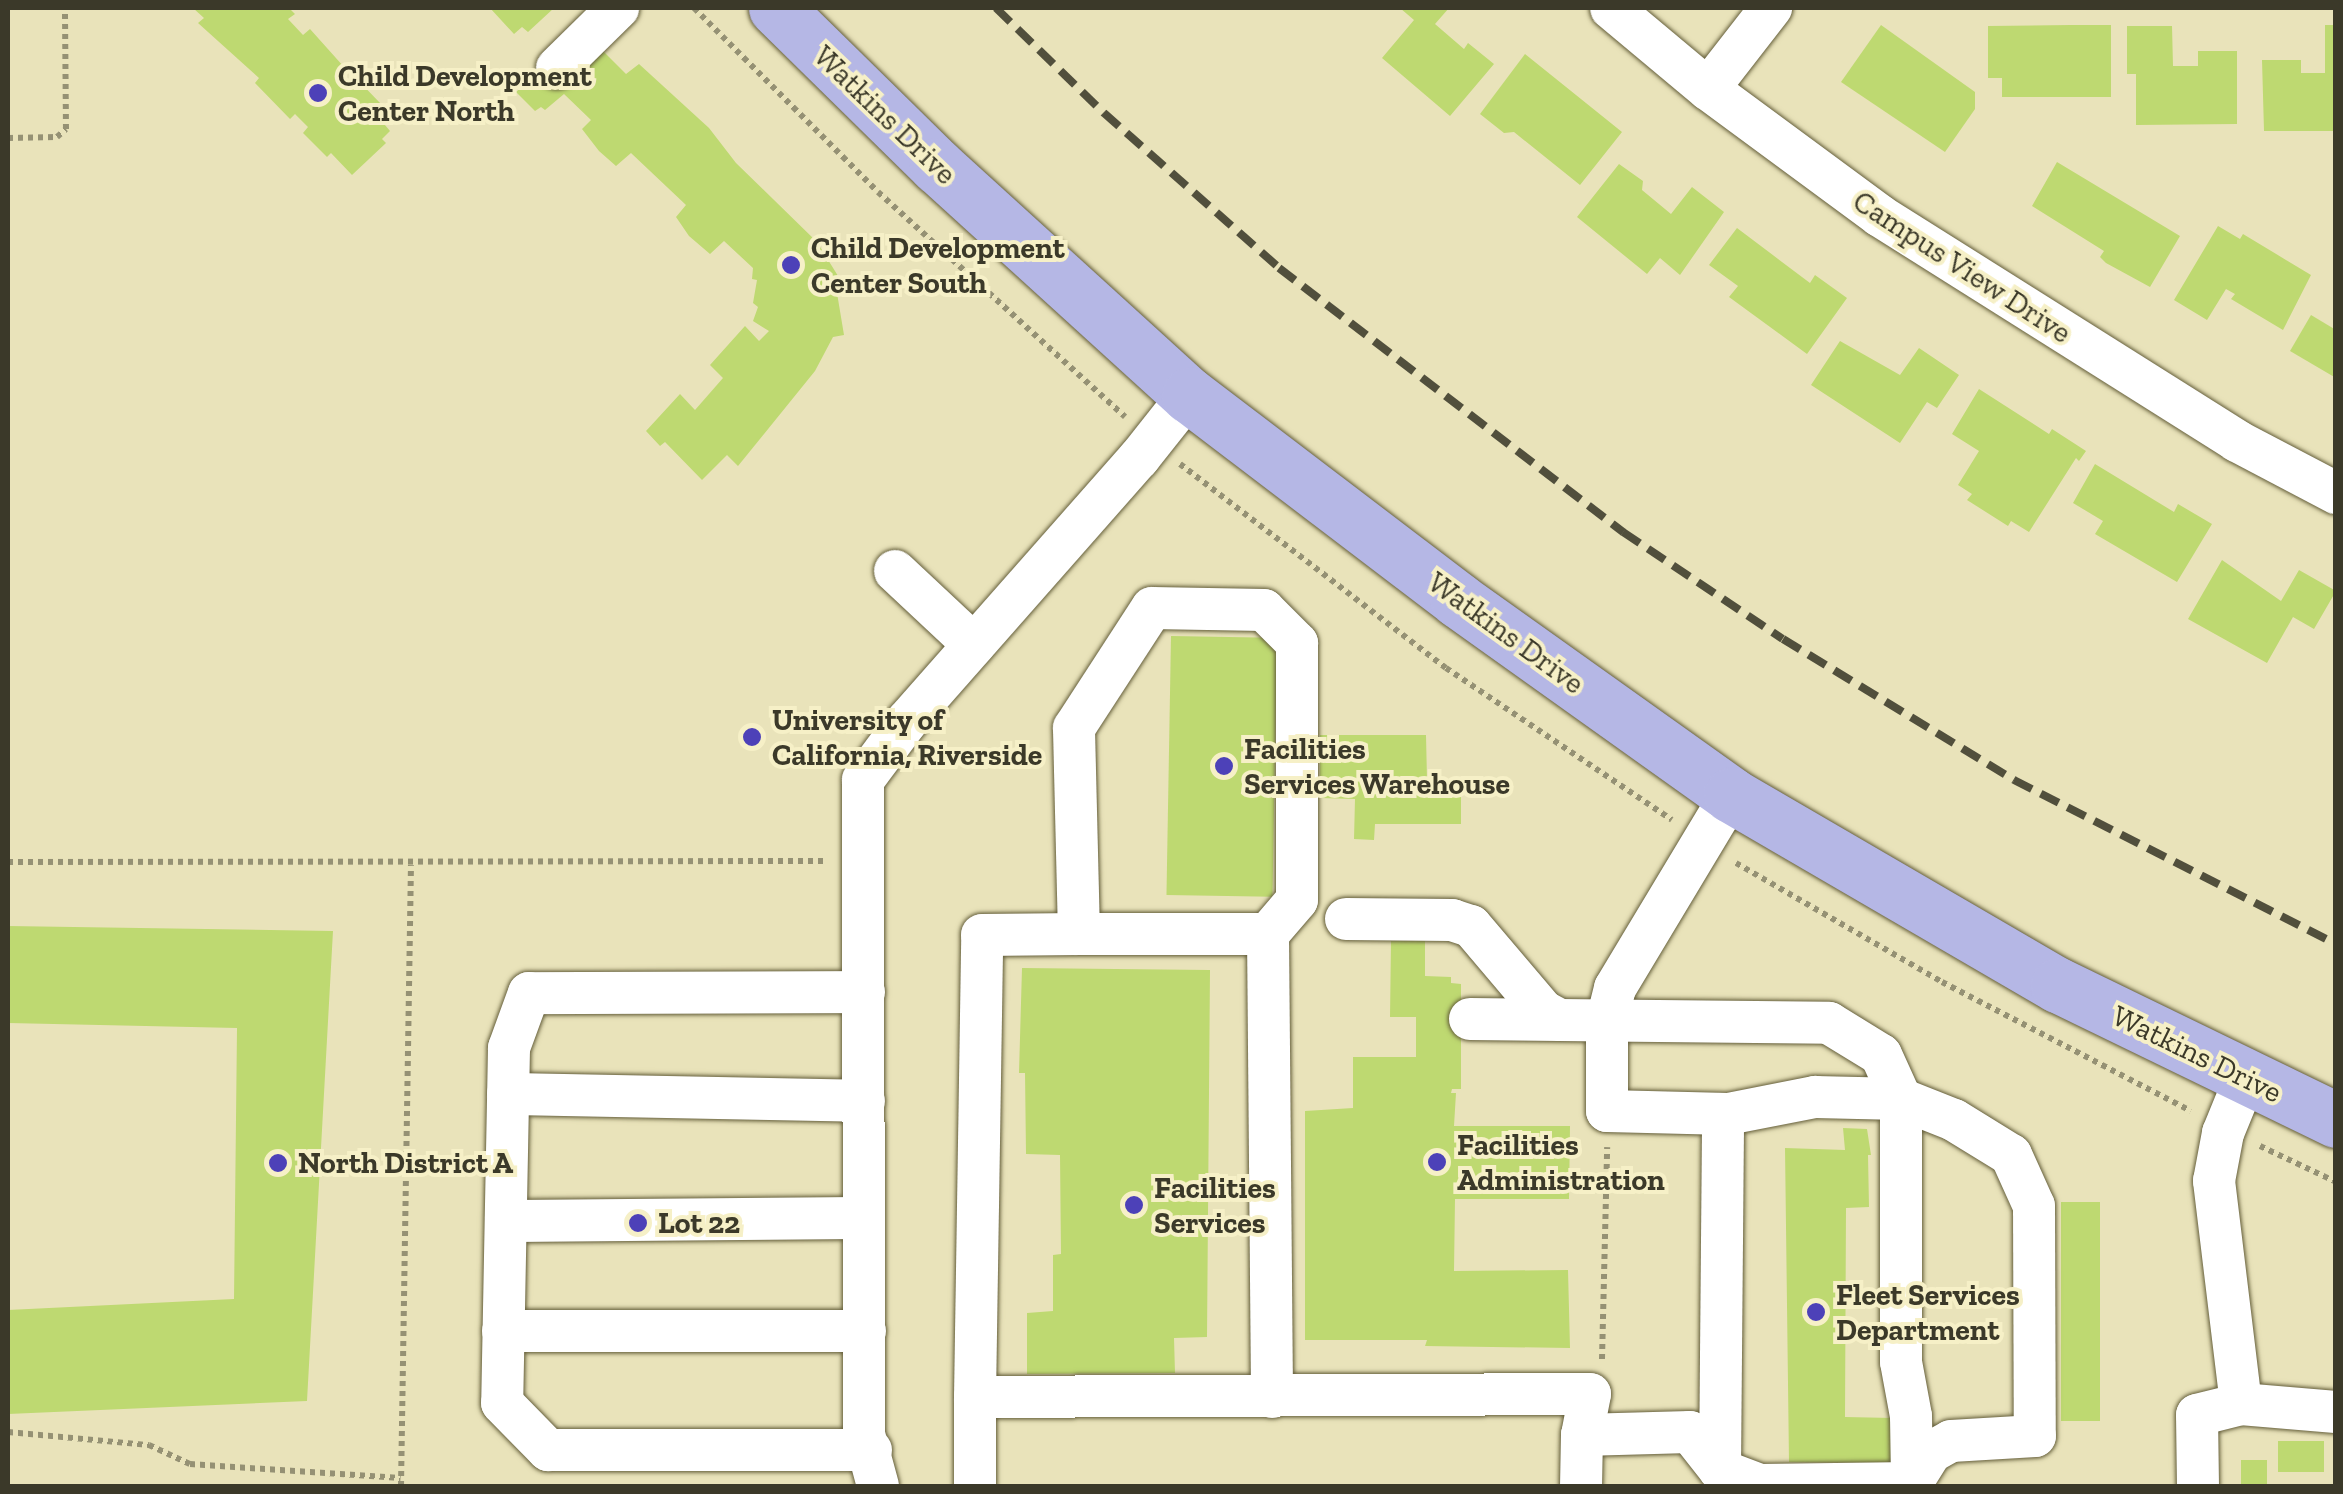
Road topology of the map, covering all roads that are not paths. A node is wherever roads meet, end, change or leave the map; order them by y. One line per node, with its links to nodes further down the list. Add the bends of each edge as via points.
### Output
1 (618, 8): 5 (street)
2 (776, 8): 7 (main road, Watkins Drive, via 936,166)
3 (1610, 8): 6 (street, Campus View Drive)
4 (1771, 8): 6 (street)
5 (557, 68)
6 (1708, 89): 8 (street, Campus View Drive, via 1880,216 2019,306 2237,441)
7 (1188, 395): 10 (street); 11 (main road, Watkins Drive)
8 (2336, 493)
9 (895, 571): 10 (street)
10 (974, 645): 15 (street, via 863,780)
11 (1732, 796): 18 (street, via 1615,988); 19 (main road, Watkins Drive, via 2058,985)
12 (1346, 919): 17 (street, via 1470,926 1543,1011)
13 (1078, 934): 14 (street); 14 (street, via 1074,728 1152,608 1264,610 1297,642 1297,900); 29 (street, via 982,935)
14 (1268, 934): 30 (street)
15 (864, 992): 20 (street, via 529,993 510,1048); 22 (street)
16 (1470, 1019): 17 (street)
17 (1560, 1020): 18 (street)
18 (1607, 1021): 21 (street, via 1830,1022 1881,1055); 23 (street, via 1607,1111)
19 (2244, 1079): 24 (main road, Watkins Drive); 31 (street, via 2214,1181)
20 (508, 1094): 22 (street); 26 (street)
21 (1901, 1098): 23 (street, via 1815,1097); 36 (street, via 1901,1362 1911,1416); 36 (street, via 2011,1154 2034,1206 2035,1436 1950,1441 1931,1452)
22 (864, 1100): 25 (street)
23 (1722, 1114): 35 (street)
24 (2336, 1120)
25 (864, 1218): 26 (street); 28 (street)
26 (506, 1221): 27 (street)
27 (503, 1331): 28 (street); 34 (street, via 502,1403 548,1450)
28 (865, 1331): 34 (street, via 864,1434)
29 (975, 1397): 30 (street); 38 (street)
30 (1272, 1397): 33 (street, via 1590,1394)
31 (2241, 1404): 32 (street); 40 (street, via 2197,1415)
32 (2336, 1412)
33 (1582, 1435): 35 (street, via 1690,1432); 39 (street)
34 (874, 1468)
35 (1720, 1470): 37 (street, via 1760,1485)
36 (1912, 1483): 37 (street)
37 (1787, 1485)
38 (975, 1486)
39 (1581, 1486)
40 (2198, 1486)

